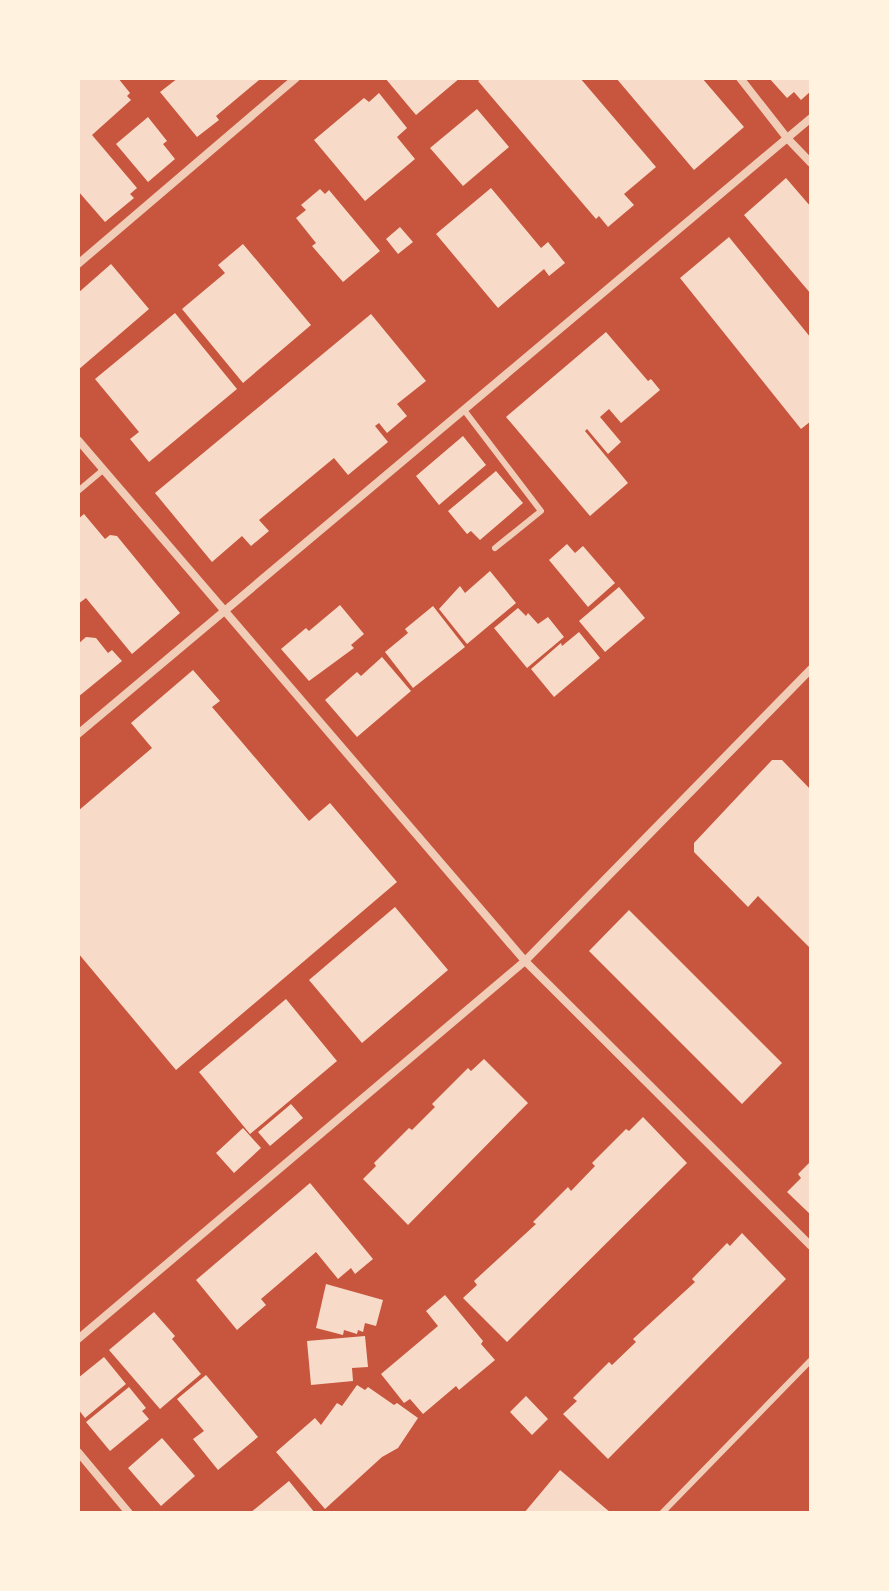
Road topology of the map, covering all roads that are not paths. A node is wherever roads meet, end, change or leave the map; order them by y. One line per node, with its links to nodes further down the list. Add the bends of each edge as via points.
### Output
1 (296, 78): 6 (street)
2 (740, 78): 4 (street)
3 (811, 118): 4 (street)
4 (787, 138): 5 (street); 7 (street)
5 (811, 163)
6 (78, 264)
7 (464, 410): 11 (lane, via 541,511); 12 (street)
8 (78, 440): 9 (street)
9 (103, 470): 10 (lane); 12 (street)
10 (78, 491)
11 (495, 548)
12 (224, 613): 14 (street); 15 (street)
13 (811, 669): 15 (street)
14 (78, 734)
15 (525, 961): 16 (street); 17 (street)
16 (811, 1246)
17 (78, 1339)
18 (811, 1360): 21 (lane)
19 (78, 1452): 20 (street)
20 (129, 1513)
21 (662, 1513)

